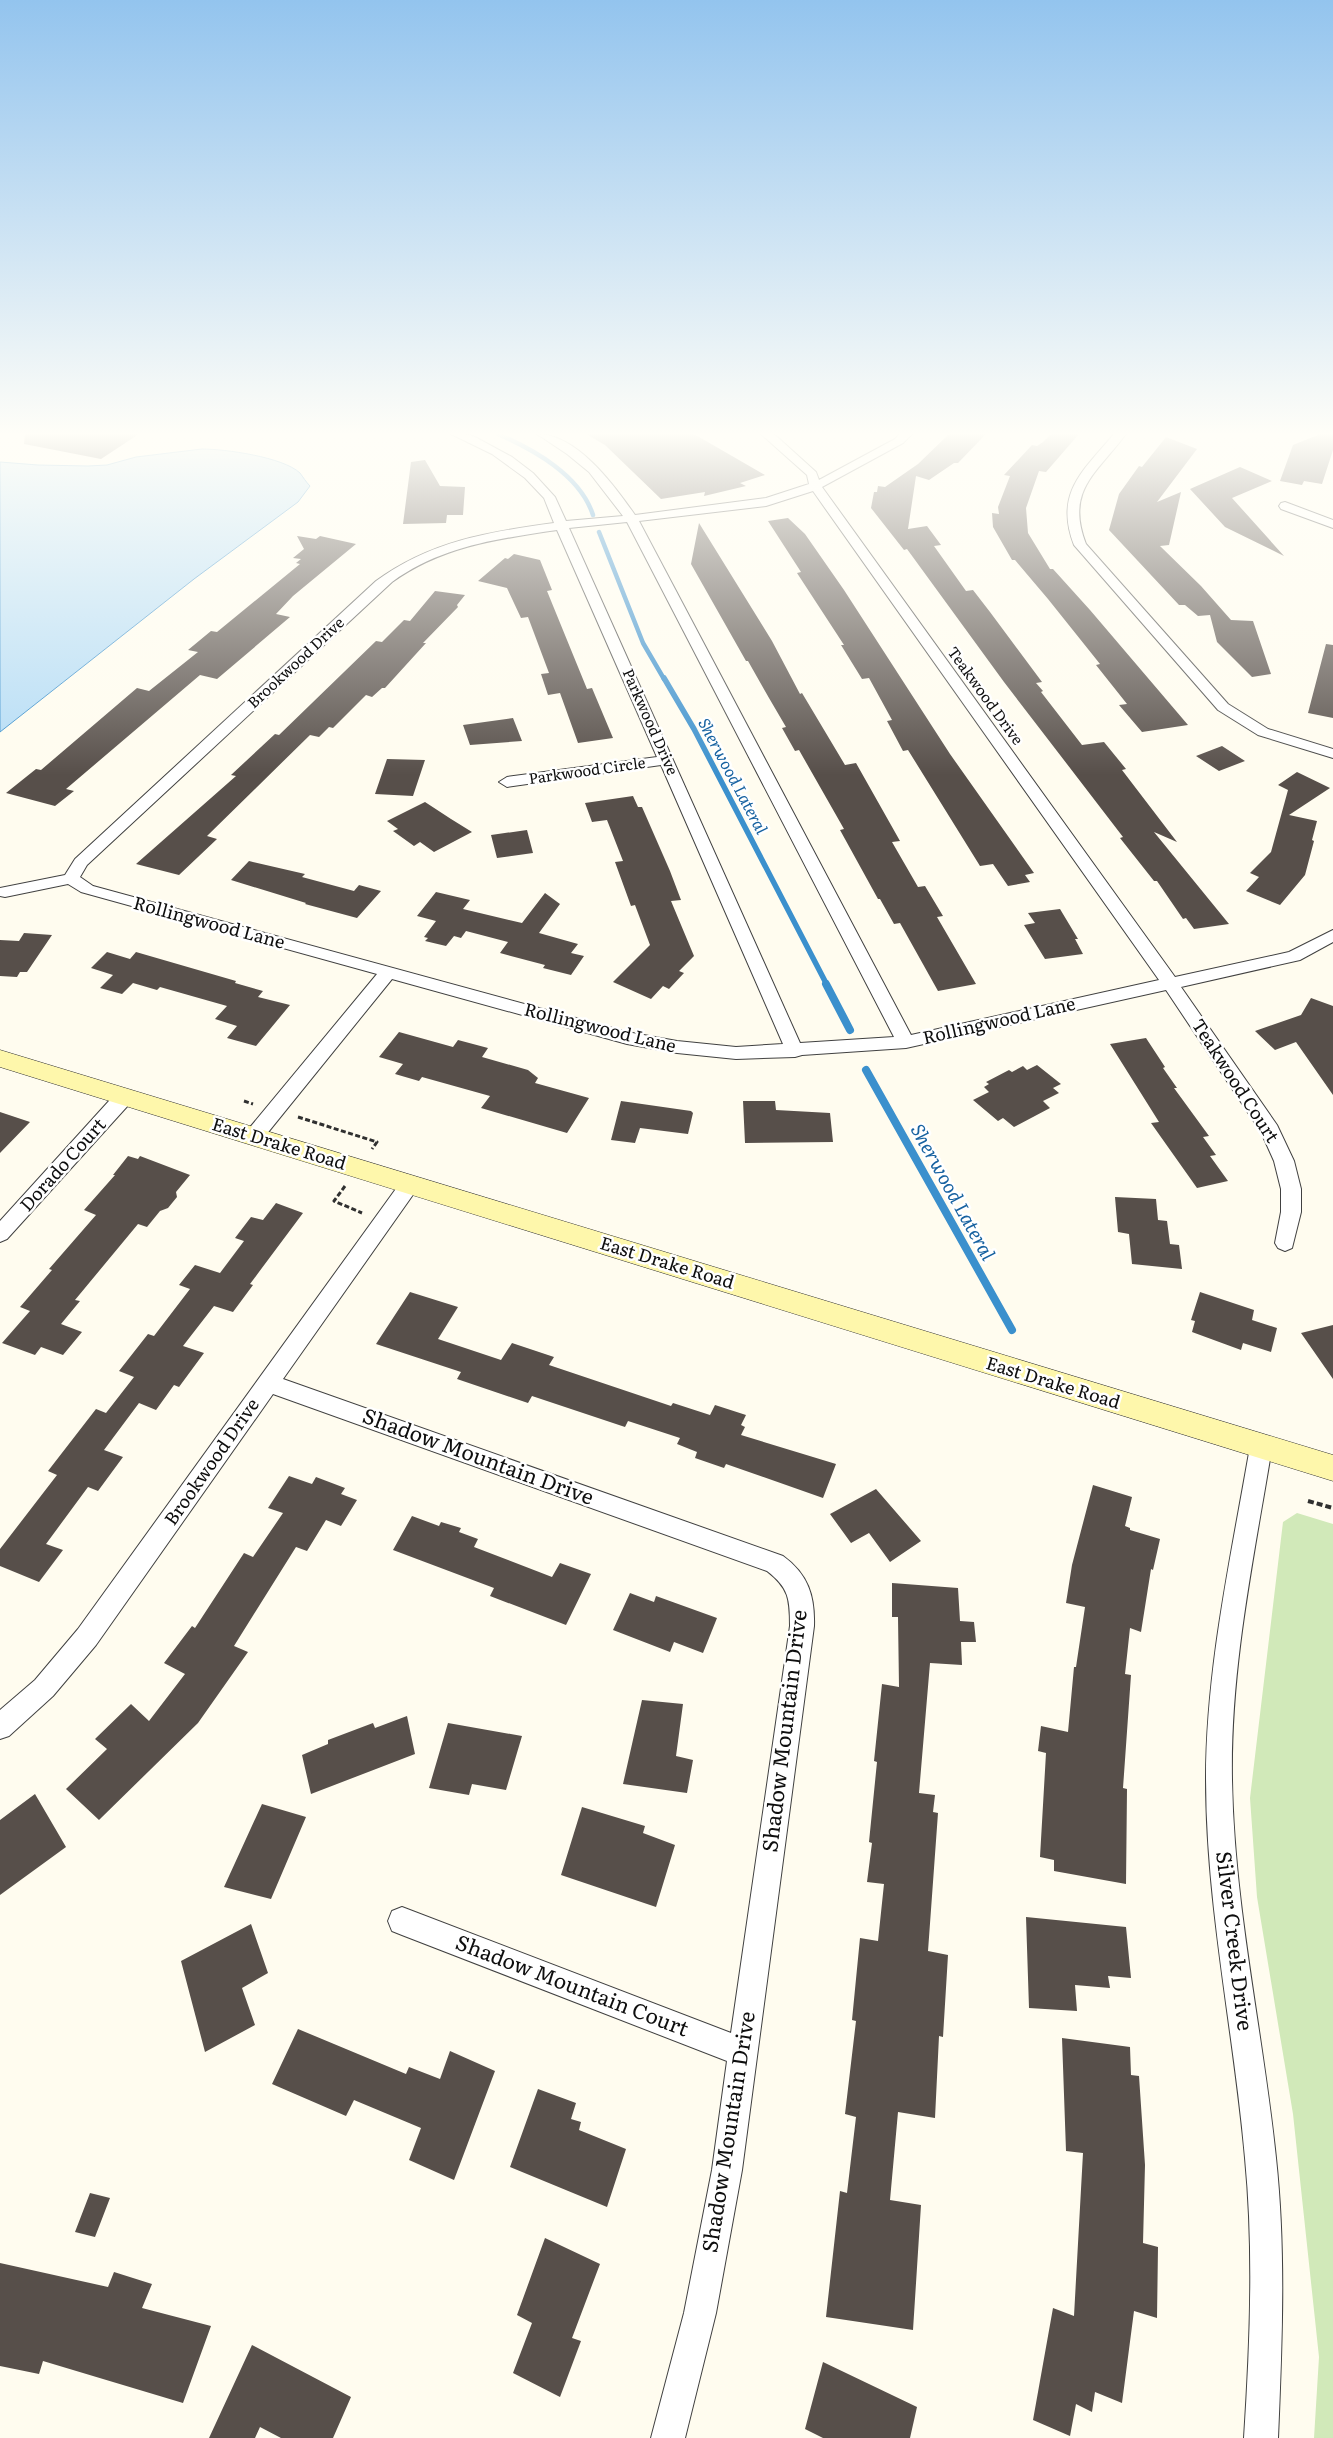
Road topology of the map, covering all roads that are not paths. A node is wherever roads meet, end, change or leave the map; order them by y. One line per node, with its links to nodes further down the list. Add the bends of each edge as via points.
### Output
1 (453, 548): 9 (street, Brookwood Drive, via 437,552 386,580 81,862)
2 (571, 548): 7 (street, Parkwood Drive)
3 (640, 548): 14 (street)
4 (860, 548): 13 (street, Teakwood Drive)
5 (1082, 548): 6 (street, via 1223,707 1263,732)
6 (1333, 754)
7 (667, 760): 8 (street, Parkwood Circle); 15 (street, Parkwood Drive)
8 (507, 782)
9 (72, 878): 10 (street); 12 (street, Rollingwood Lane, via 87,889)
10 (5, 892)
11 (1333, 935): 13 (street, Rollingwood Lane, via 1294,956)
12 (388, 972): 15 (street, Rollingwood Lane, via 627,1038 736,1053); 18 (street)
13 (1170, 983): 14 (street, Rollingwood Lane); 21 (street, Teakwood Court, via 1270,1130 1284,1161 1291,1190)
14 (906, 1042): 15 (street, Rollingwood Lane)
15 (795, 1051)
16 (0, 1058): 17 (main road, East Drake Road)
17 (125, 1096): 18 (main road, East Drake Road); 20 (street, Dorado Court)
18 (254, 1136): 19 (main road, East Drake Road)
19 (410, 1184): 22 (street, Brookwood Drive); 23 (main road, East Drake Road)
20 (0, 1234)
21 (1285, 1244)
22 (268, 1383): 25 (street, Brookwood Drive, via 87,1637 44,1688); 27 (street, Shadow Mountain Drive, via 775,1563 786,1570 798,1586 803,1605 802,1626)
23 (1262, 1447): 24 (main road, East Drake Road); 29 (street, Silver Creek Drive, via 1229,1643 1219,1778 1222,1853 1265,2213 1265,2349)
24 (1333, 1468)
25 (0, 1727)
26 (402, 1921): 27 (street, Shadow Mountain Court)
27 (742, 2052): 28 (street, Shadow Mountain Drive, via 727,2170 702,2304)
28 (668, 2438)
29 (1260, 2438)

